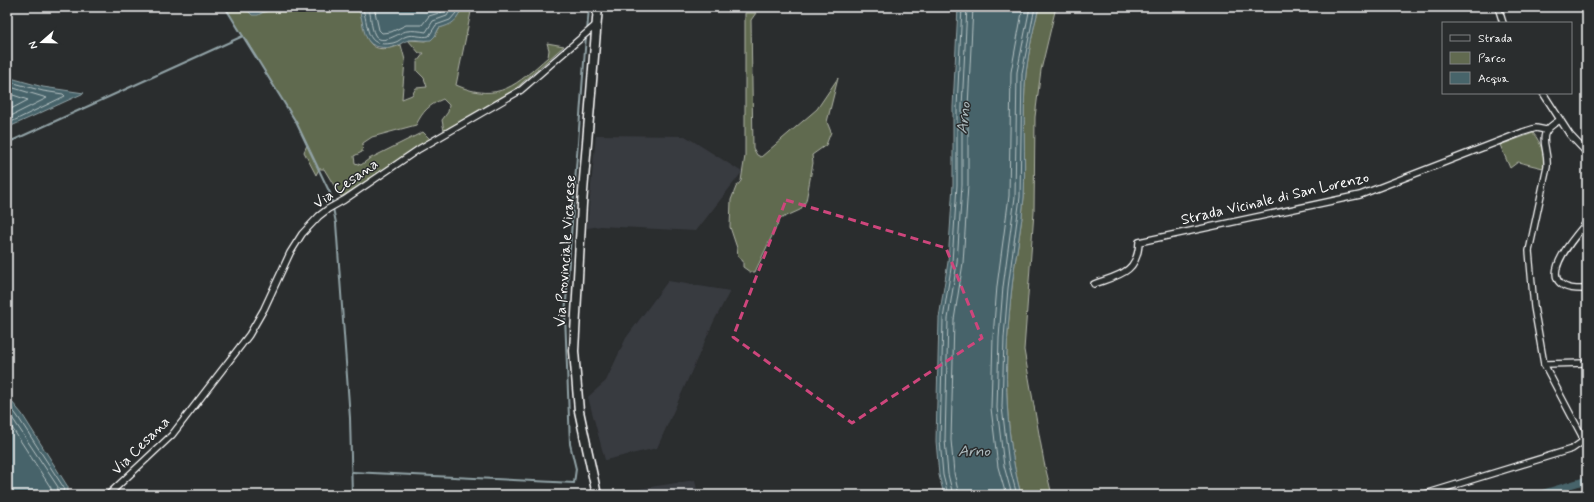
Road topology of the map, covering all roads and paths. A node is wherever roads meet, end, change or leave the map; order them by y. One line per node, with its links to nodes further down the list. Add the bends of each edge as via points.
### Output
1 (598, 7): 4 (main road, Via Provinciale Vicarese)
2 (1498, 7): 3 (street)
3 (1503, 22)
4 (597, 24): 14 (street, Via Cesana, via 521,90 419,149 333,206 298,240 284,262 254,329 200,400 172,435); 15 (main road, Via Provinciale Vicarese, via 582,204 574,351 579,411)
5 (1544, 94): 6 (street)
6 (1560, 120): 7 (street); 8 (street)
7 (1546, 130): 10 (street, Strada Vicinale di San Lorenzo, via 1536,128 1523,132 1360,195 1139,242 1138,257 1131,269); 13 (street, via 1543,141 1547,167 1529,257)
8 (1587, 153)
9 (1587, 222): 11 (street, via 1566,249 1558,267 1558,281 1569,288)
10 (1094, 284)
11 (1587, 289)
12 (1587, 363): 13 (street)
13 (1544, 364): 16 (street, via 1582,436 1580,444 1572,449)
14 (108, 495)
15 (597, 495)
16 (1422, 495)

